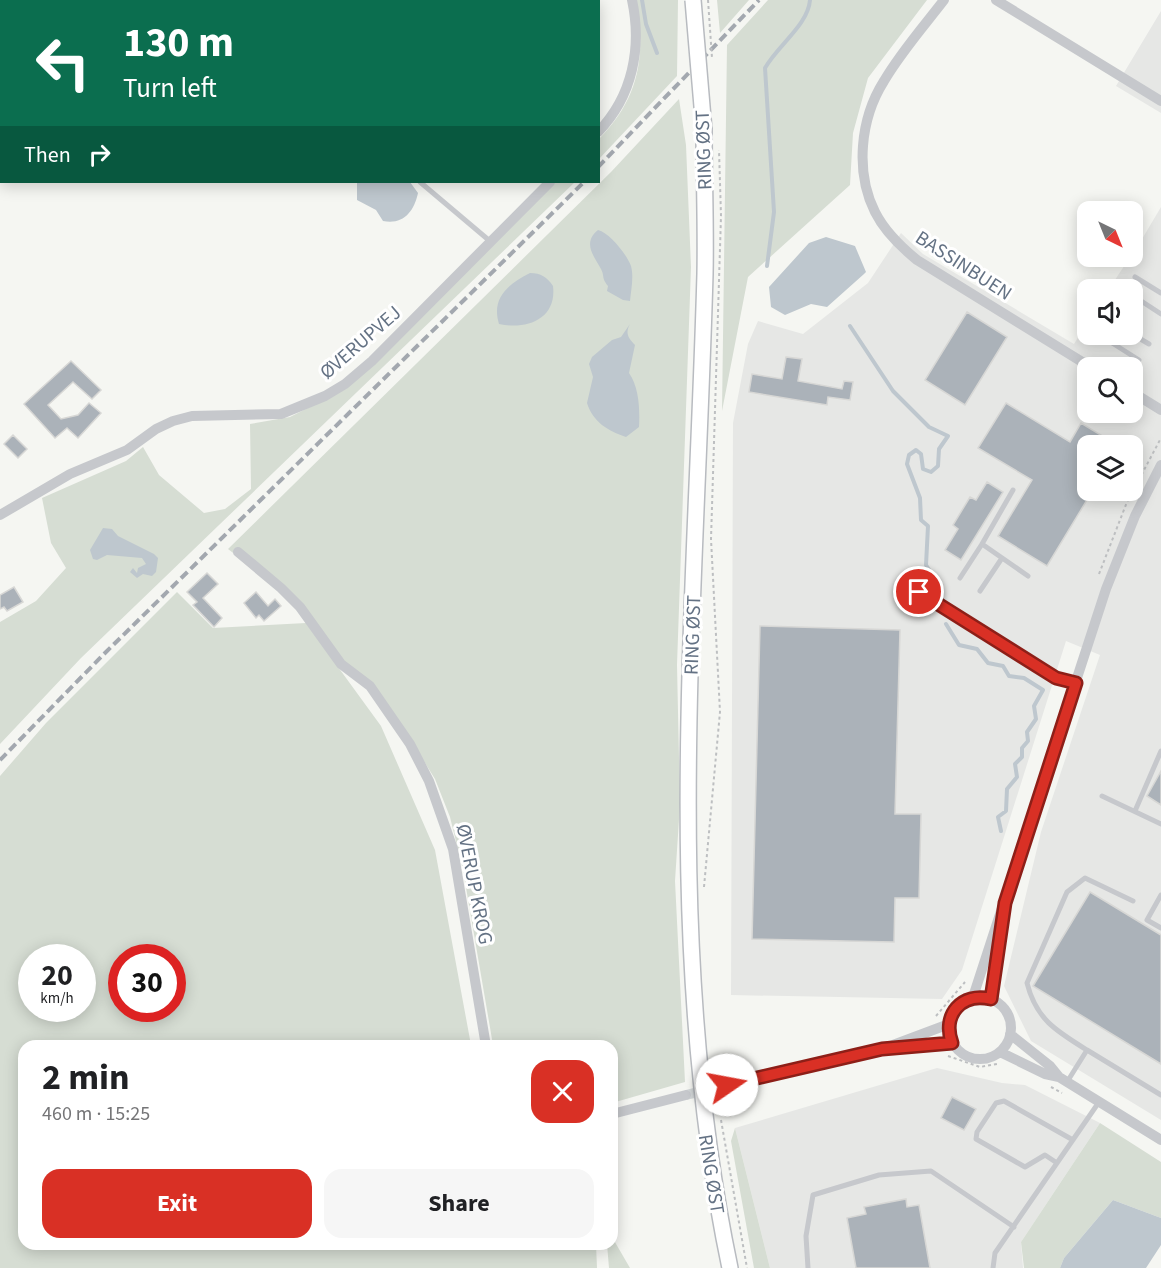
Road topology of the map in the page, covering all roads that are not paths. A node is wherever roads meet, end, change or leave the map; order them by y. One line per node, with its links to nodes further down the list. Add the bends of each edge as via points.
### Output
1 (632, 0): 6 (street, via 634,64 622,98)
2 (693, 0): 59 (main road, RING ØST, bridge, via 704,130 705,270 687,883 702,1110)
3 (944, 0): 18 (street, BASSINBUEN, via 884,81 868,112 862,152 875,213 895,241 917,260)
4 (996, 0): 5 (street)
5 (1161, 101)
6 (600, 129)
7 (421, 183): 9 (lane)
8 (549, 183): 9 (street, ØVERUPVEJ)
9 (490, 242): 23 (street, ØVERUPVEJ, via 372,361 325,396 281,414 192,416 173,421 127,450 70,474)
10 (1134, 277): 11 (lane)
11 (1161, 293)
12 (1143, 302): 13 (lane)
13 (1161, 314)
14 (1143, 340): 15 (lane)
15 (1149, 344)
16 (1115, 345): 17 (lane)
17 (1134, 357)
18 (1077, 359)
19 (1143, 399): 20 (street)
20 (1161, 410)
21 (1161, 465): 31 (street, via 1118,558)
22 (1013, 490): 24 (lane)
23 (0, 515)
24 (982, 544): 26 (lane); 28 (lane)
25 (238, 552): 44 (street, ØVERUP KROG, via 300,607 341,664 370,686 410,744 429,780 453,849)
26 (1002, 558): 27 (lane); 30 (lane)
27 (1028, 576)
28 (960, 578)
29 (902, 583): 31 (street, via 1056,678)
30 (980, 591)
31 (1076, 683): 38 (street)
32 (1161, 751): 34 (lane)
33 (1102, 796): 34 (lane)
34 (1135, 811): 35 (lane)
35 (1161, 824)
36 (1161, 895): 39 (lane, via 1147,920)
37 (1133, 901): 47 (lane, via 1085,878 1067,892 1027,982 1031,998 1050,1027)
38 (1005, 903): 40 (street); 41 (street)
39 (1161, 928)
40 (973, 997): 41 (street); 42 (street, via 957,1007)
41 (991, 999): 43 (street, via 1009,1017)
42 (949, 1024): 45 (street); 46 (street)
43 (1010, 1034): 48 (street); 49 (street)
44 (485, 1040)
45 (952, 1043): 46 (street); 48 (street, via 969,1057 980,1059)
46 (882, 1049): 50 (street)
47 (1086, 1050): 49 (lane); 52 (lane)
48 (999, 1052): 49 (street)
49 (1063, 1079): 53 (street)
50 (727, 1085)
51 (686, 1095): 54 (street)
52 (1161, 1095)
53 (1099, 1102): 55 (lane); 56 (street)
54 (618, 1112)
55 (1073, 1140): 57 (lane); 57 (lane, via 1004,1101 996,1103 977,1132 976,1139 1025,1167 1045,1155)
56 (1161, 1140)
57 (1057, 1163): 58 (lane)
58 (1014, 1227): 60 (lane, via 931,1171 879,1174 813,1195 806,1236); 61 (lane, via 996,1253)
59 (730, 1268)
60 (808, 1268)
61 (993, 1268)

